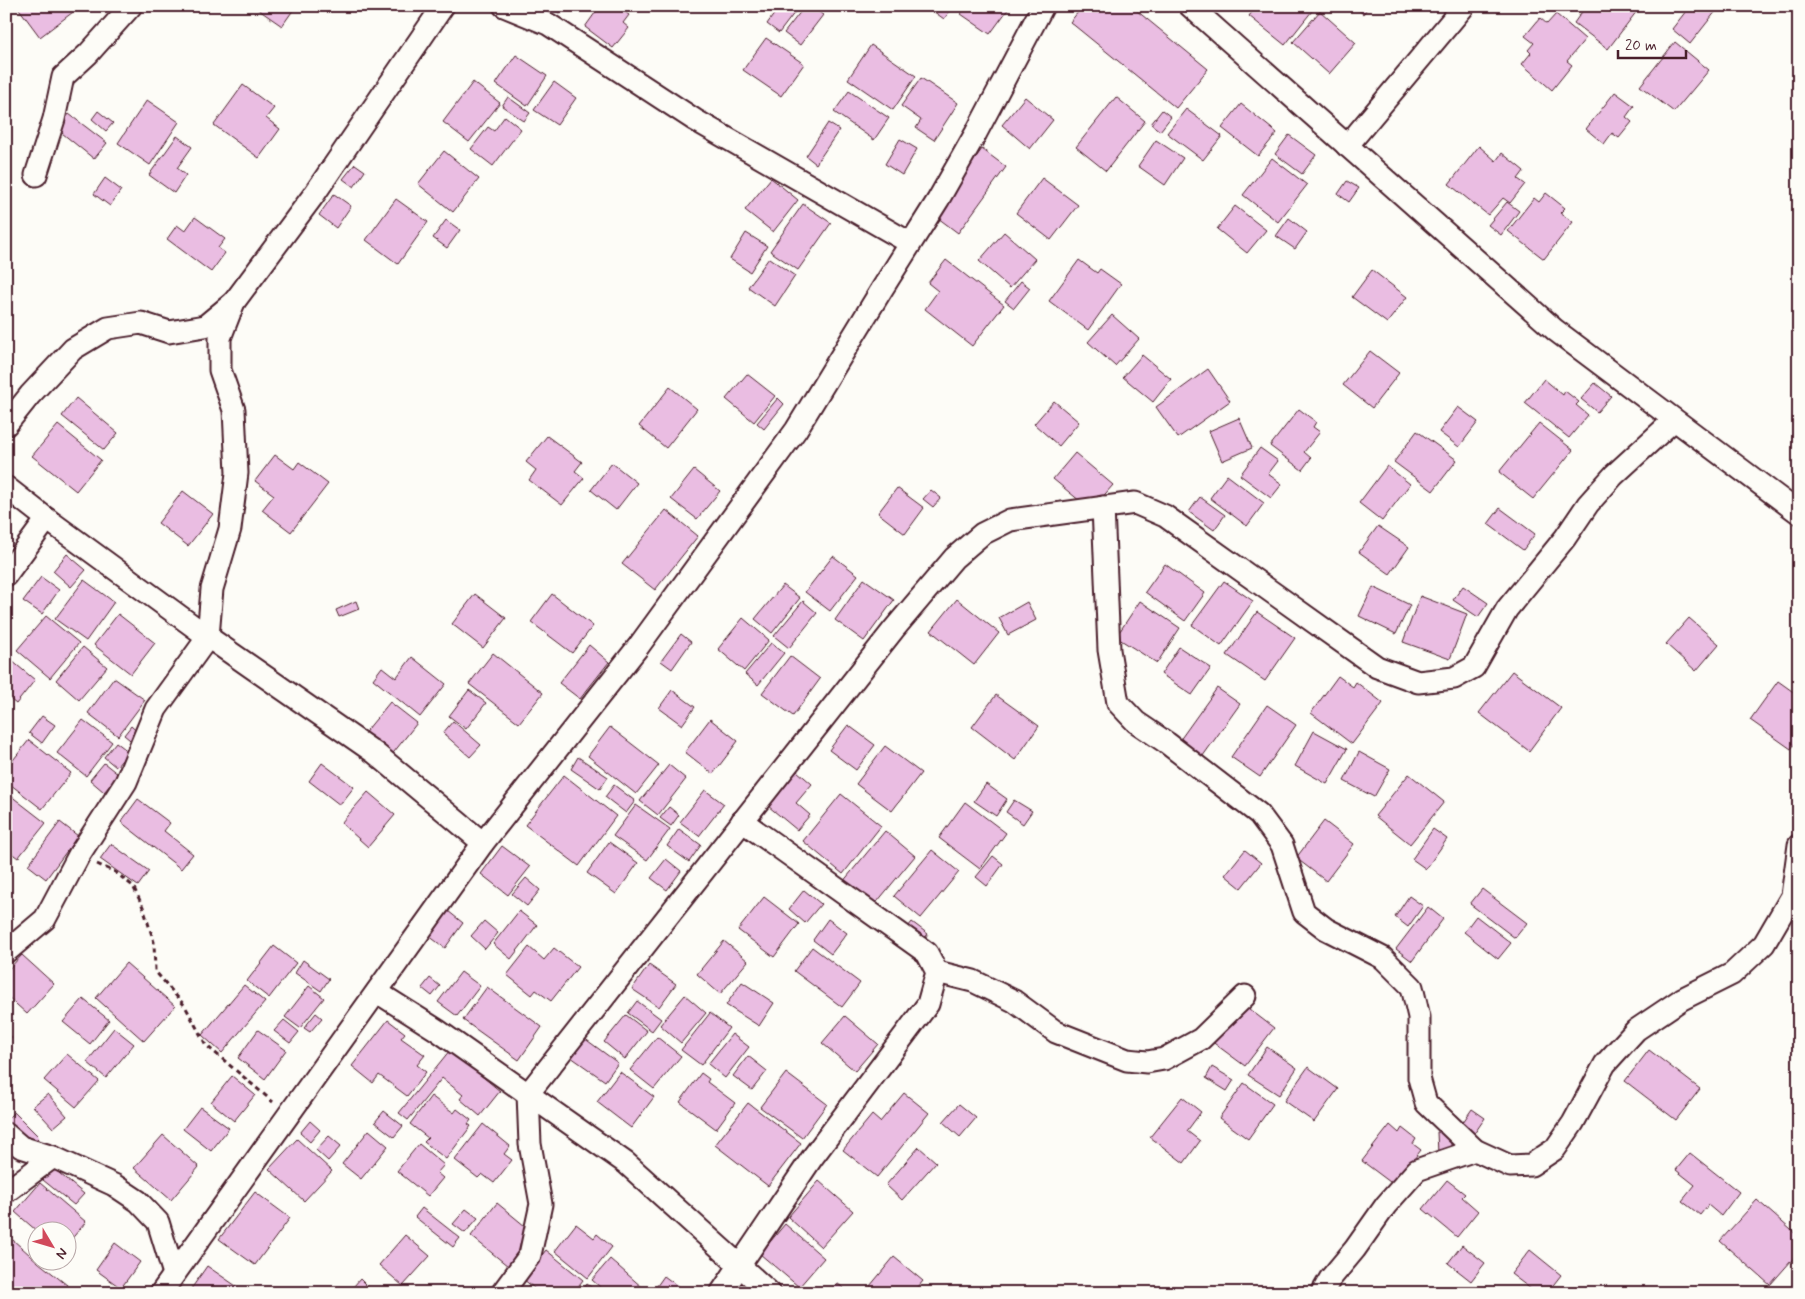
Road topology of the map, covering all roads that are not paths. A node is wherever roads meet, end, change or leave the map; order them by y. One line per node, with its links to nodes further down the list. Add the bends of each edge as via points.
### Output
1 (131, 6): 8 (street, via 63,77)
2 (443, 6): 10 (street, via 313,196)
3 (504, 6): 9 (street, via 548,24 696,120)
4 (1043, 6): 9 (street, via 976,133)
5 (1190, 6): 7 (street)
6 (1464, 6): 7 (street)
7 (1347, 146): 11 (street, via 1555,330)
8 (36, 175)
9 (910, 243): 20 (street, via 790,438 638,648)
10 (234, 302): 12 (street, via 205,326 169,332 141,323 108,328 74,349); 18 (street, via 220,338 220,370 234,410 237,473 230,529 212,589)
11 (1674, 420): 14 (street, via 1614,475 1588,504 1565,538 1507,609 1474,667 1454,678 1418,682 1377,667 1165,516 1136,502); 15 (street)
12 (6, 425)
13 (6, 487): 16 (street)
14 (1103, 507): 19 (street, via 1010,520 982,534 954,558); 28 (street, via 1109,650 1118,703 1136,722 1259,814 1282,845 1304,912 1326,929 1383,958 1412,987 1420,1017 1420,1078 1426,1104)
15 (1799, 513)
16 (46, 519): 17 (street); 18 (street)
17 (6, 575)
18 (208, 637): 20 (street, via 375,753); 22 (street, via 156,709 126,782 79,855 45,920)
19 (742, 821): 23 (street, via 927,953); 26 (street)
20 (484, 843): 24 (street)
21 (1799, 845): 28 (street, via 1792,896 1764,944 1732,974 1682,999 1636,1030 1605,1064 1555,1149 1531,1165 1510,1166)
22 (6, 952)
23 (937, 972): 25 (street, via 973,981 1014,1001 1056,1032 1127,1060 1147,1062 1164,1060 1202,1039); 31 (street, via 928,1004 812,1158)
24 (377, 992): 26 (street); 32 (street)
25 (1245, 996)
26 (528, 1094): 31 (street, via 626,1163); 34 (street, via 530,1144 541,1204 530,1255)
27 (6, 1134): 29 (street, via 21,1147)
28 (1475, 1150): 37 (street, via 1417,1170 1386,1206)
29 (53, 1156): 30 (street); 32 (street, via 114,1184 138,1201 158,1222)
30 (6, 1192)
31 (740, 1267): 35 (street); 36 (street)
32 (174, 1274): 33 (street)
33 (161, 1293)
34 (502, 1293)
35 (721, 1293)
36 (770, 1293)
37 (1322, 1293)

